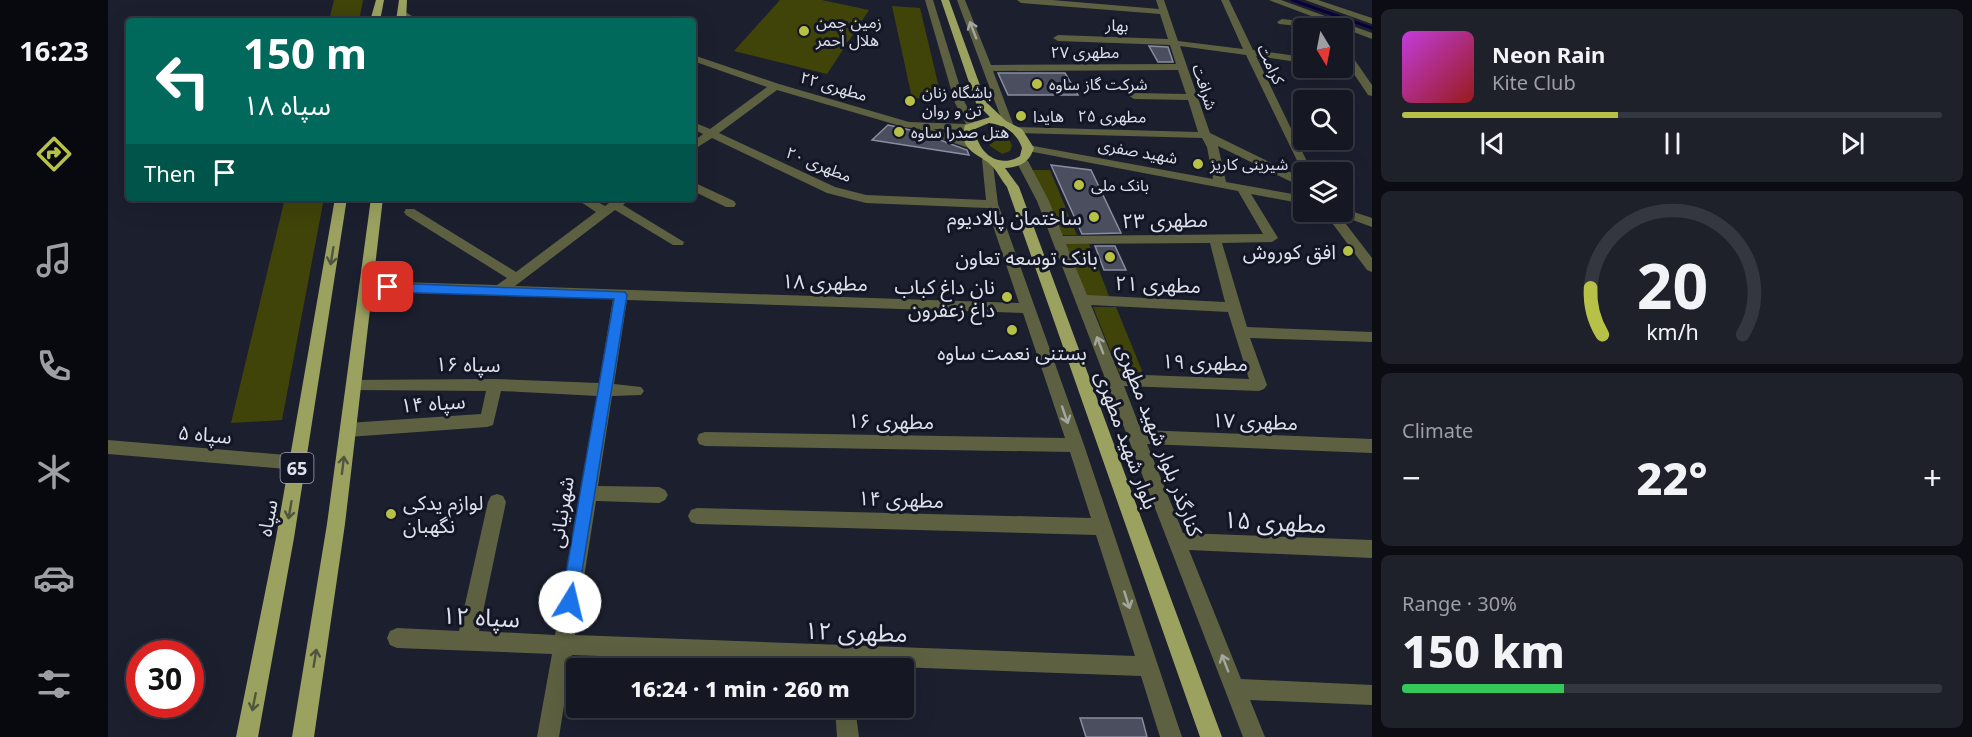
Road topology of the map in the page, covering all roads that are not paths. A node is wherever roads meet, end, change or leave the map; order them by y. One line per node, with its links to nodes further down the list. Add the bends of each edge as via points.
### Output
1 (380, 0): 14 (main road)
2 (404, 0): 13 (main road)
3 (929, 0): 36 (street, via 960,103)
4 (945, 0): 35 (main road)
5 (961, 0): 29 (street, one-way to 5)
6 (1021, 0): 11 (street)
7 (1160, 0): 12 (street, شرافت)
8 (1225, 0): 23 (street, کرامت)
9 (1273, 0): 15 (street)
10 (1309, 0): 16 (street)
11 (1092, 3): 12 (street)
12 (1164, 12): 22 (street, شرافت)
13 (401, 17)
14 (376, 18)
15 (1313, 18)
16 (1372, 21)
17 (1282, 22): 18 (street)
18 (1293, 23)
19 (1353, 31): 20 (street)
20 (1372, 36)
21 (1058, 38): 22 (street, بهار)
22 (1178, 43): 23 (street, بهار); 27 (street, شرافت)
23 (1250, 53): 25 (street, بهار); 46 (street, کرامت)
24 (696, 59): 31 (street, مطهری ۲۲)
25 (1293, 59)
26 (1353, 64): 28 (street)
27 (1183, 67): 29 (street, مطهری ۲۷); 34 (street, شرافت)
28 (1355, 67): 30 (street); 32 (street)
29 (988, 68): 39 (street)
30 (1372, 70)
31 (776, 86): 37 (street, مطهری ۲۲); 40 (street)
32 (1372, 93)
33 (1134, 96): 34 (street)
34 (1192, 97): 41 (street, شرافت)
35 (981, 103): 36 (main road); 39 (main road)
36 (973, 124): 37 (street, مطهری ۲۲); 39 (main road, via 988,120); 43 (main road)
37 (908, 125): 43 (street)
38 (696, 126): 40 (street, مطهری ۲۰)
39 (1009, 126): 41 (street, مطهری ۲۵); 44 (main road)
40 (711, 134): 42 (street); 57 (street, مطهری ۲۰, via 831,190 866,199)
41 (1205, 135): 47 (street); 48 (street, شرافت, via 1214,147)
42 (696, 145)
43 (973, 146): 45 (main road, بلوار شهید مطهری)
44 (1022, 158): 45 (main road); 48 (street, شهید صفری); 50 (main road); 64 (street, کنارگذر بلوار شهید مطهری)
45 (991, 161): 50 (main road, بلوار شهید مطهری); 57 (street)
46 (1301, 162)
47 (1293, 179)
48 (1220, 183): 51 (street, شهید صفری)
49 (696, 187): 56 (street)
50 (1013, 187): 109 (main road, بلوار شهید مطهری)
51 (1241, 187): 52 (street, شهید صفری); 63 (street, مطهری ۲۳, via 1272,238)
52 (1293, 198)
53 (341, 201): 87 (main road, سپاه / 65, one-way to 87)
54 (377, 201): 68 (main road, 65)
55 (596, 201): 58 (street)
56 (730, 204)
57 (992, 204): 73 (street)
58 (615, 205): 65 (street); 67 (street)
59 (410, 212): 67 (street)
60 (1353, 216): 62 (street)
61 (1338, 222): 66 (street)
62 (1372, 223)
63 (1215, 239): 64 (street, مطهری ۲۳); 72 (street)
64 (1059, 240): 71 (street, کنارگذر بلوار شهید مطهری)
65 (678, 242)
66 (1370, 262)
67 (516, 278): 69 (street)
68 (366, 286): 69 (street, مطهری ۱۸); 77 (main road, 65)
69 (499, 291): 70 (street, مطهری ۱۸)
70 (621, 295): 73 (street, مطهری ۱۸); 79 (street, شهرنیانی)
71 (1082, 300): 72 (street, مطهری ۲۱); 76 (street, کنارگذر بلوار شهید مطهری, one-way to 71)
72 (1233, 307): 74 (street)
73 (1028, 308): 84 (street, one-way to 84)
74 (1243, 332): 75 (street); 76 (street, مطهری ۱۹, via 1259,385)
75 (1372, 337)
76 (1113, 380): 82 (street, کنارگذر بلوار شهید مطهری)
77 (354, 384): 78 (street, سپاه ۱۶); 81 (main road, 65)
78 (495, 385): 79 (street, سپاه ۱۶); 81 (street, سپاه ۱۴, via 487,420)
79 (604, 390): 80 (street, سپاه ۱۶); 88 (street, شهرنیانی)
80 (636, 391)
81 (348, 430): 105 (main road, 65, one-way to 81)
82 (1136, 437): 85 (street, مطهری ۱۷); 93 (street, کنارگذر بلوار شهید مطهری)
83 (705, 439): 84 (street, مطهری ۱۶)
84 (1076, 445): 92 (street)
85 (1372, 446)
86 (108, 447): 87 (street, سپاه ۵)
87 (298, 463): 104 (main road, سپاه / 65, one-way to 104)
88 (587, 493): 89 (street); 97 (street, شهرنیانی)
89 (659, 495)
90 (497, 502): 96 (street)
91 (698, 516): 92 (street, مطهری ۱۴)
92 (1102, 527): 100 (street, one-way to 100)
93 (1177, 541): 94 (street, مطهری ۱۵); 101 (street, کنارگذر بلوار شهید مطهری, one-way to 93)
94 (1372, 549)
95 (397, 638): 96 (street, سپاه ۱۲)
96 (467, 640): 97 (street, سپاه ۱۲)
97 (563, 646): 98 (street, مطهری ۱۲); 106 (street, شهرنیانی)
98 (771, 658)
99 (914, 663): 100 (street, مطهری ۱۲)
100 (1148, 666): 108 (street)
101 (1235, 689): 102 (street); 110 (street, کنارگذر بلوار شهید مطهری)
102 (1372, 695)
103 (846, 718): 107 (street)
104 (247, 737)
105 (303, 737)
106 (548, 737)
107 (848, 737)
108 (1171, 737)
109 (1211, 737)
110 (1254, 737)

